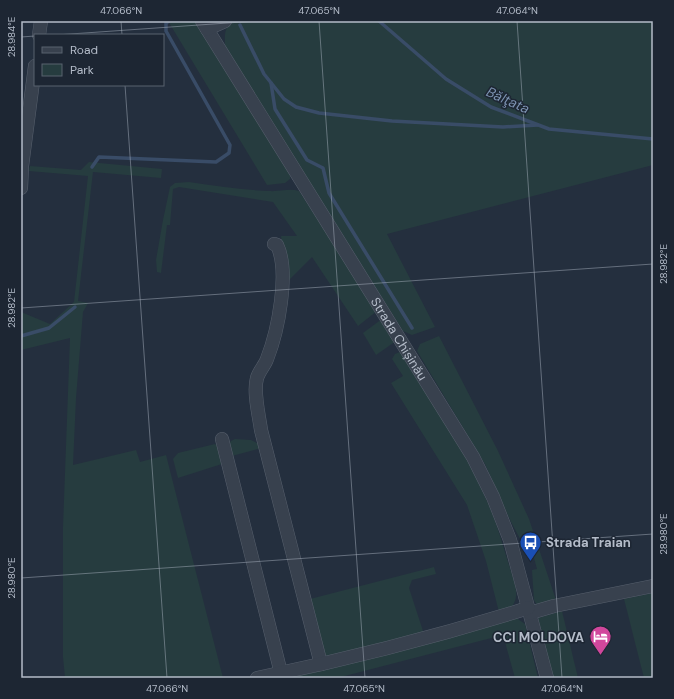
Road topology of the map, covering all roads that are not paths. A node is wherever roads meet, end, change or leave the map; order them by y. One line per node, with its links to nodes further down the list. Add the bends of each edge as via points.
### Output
1 (41, 21): 4 (street)
2 (225, 21): 3 (street)
3 (205, 25): 10 (street, Strada Chișinău, via 473,458 493,496 510,540)
4 (39, 34)
5 (34, 74): 6 (street)
6 (21, 188)
7 (274, 244): 11 (street, via 281,254 283,267 278,322 267,360 257,378 256,391 261,430)
8 (222, 439): 12 (street)
9 (653, 586): 10 (street)
10 (529, 611): 11 (street, via 392,648); 14 (street, Strada Chișinău)
11 (321, 664): 12 (street)
12 (281, 673): 13 (street)
13 (257, 678)
14 (547, 678)

